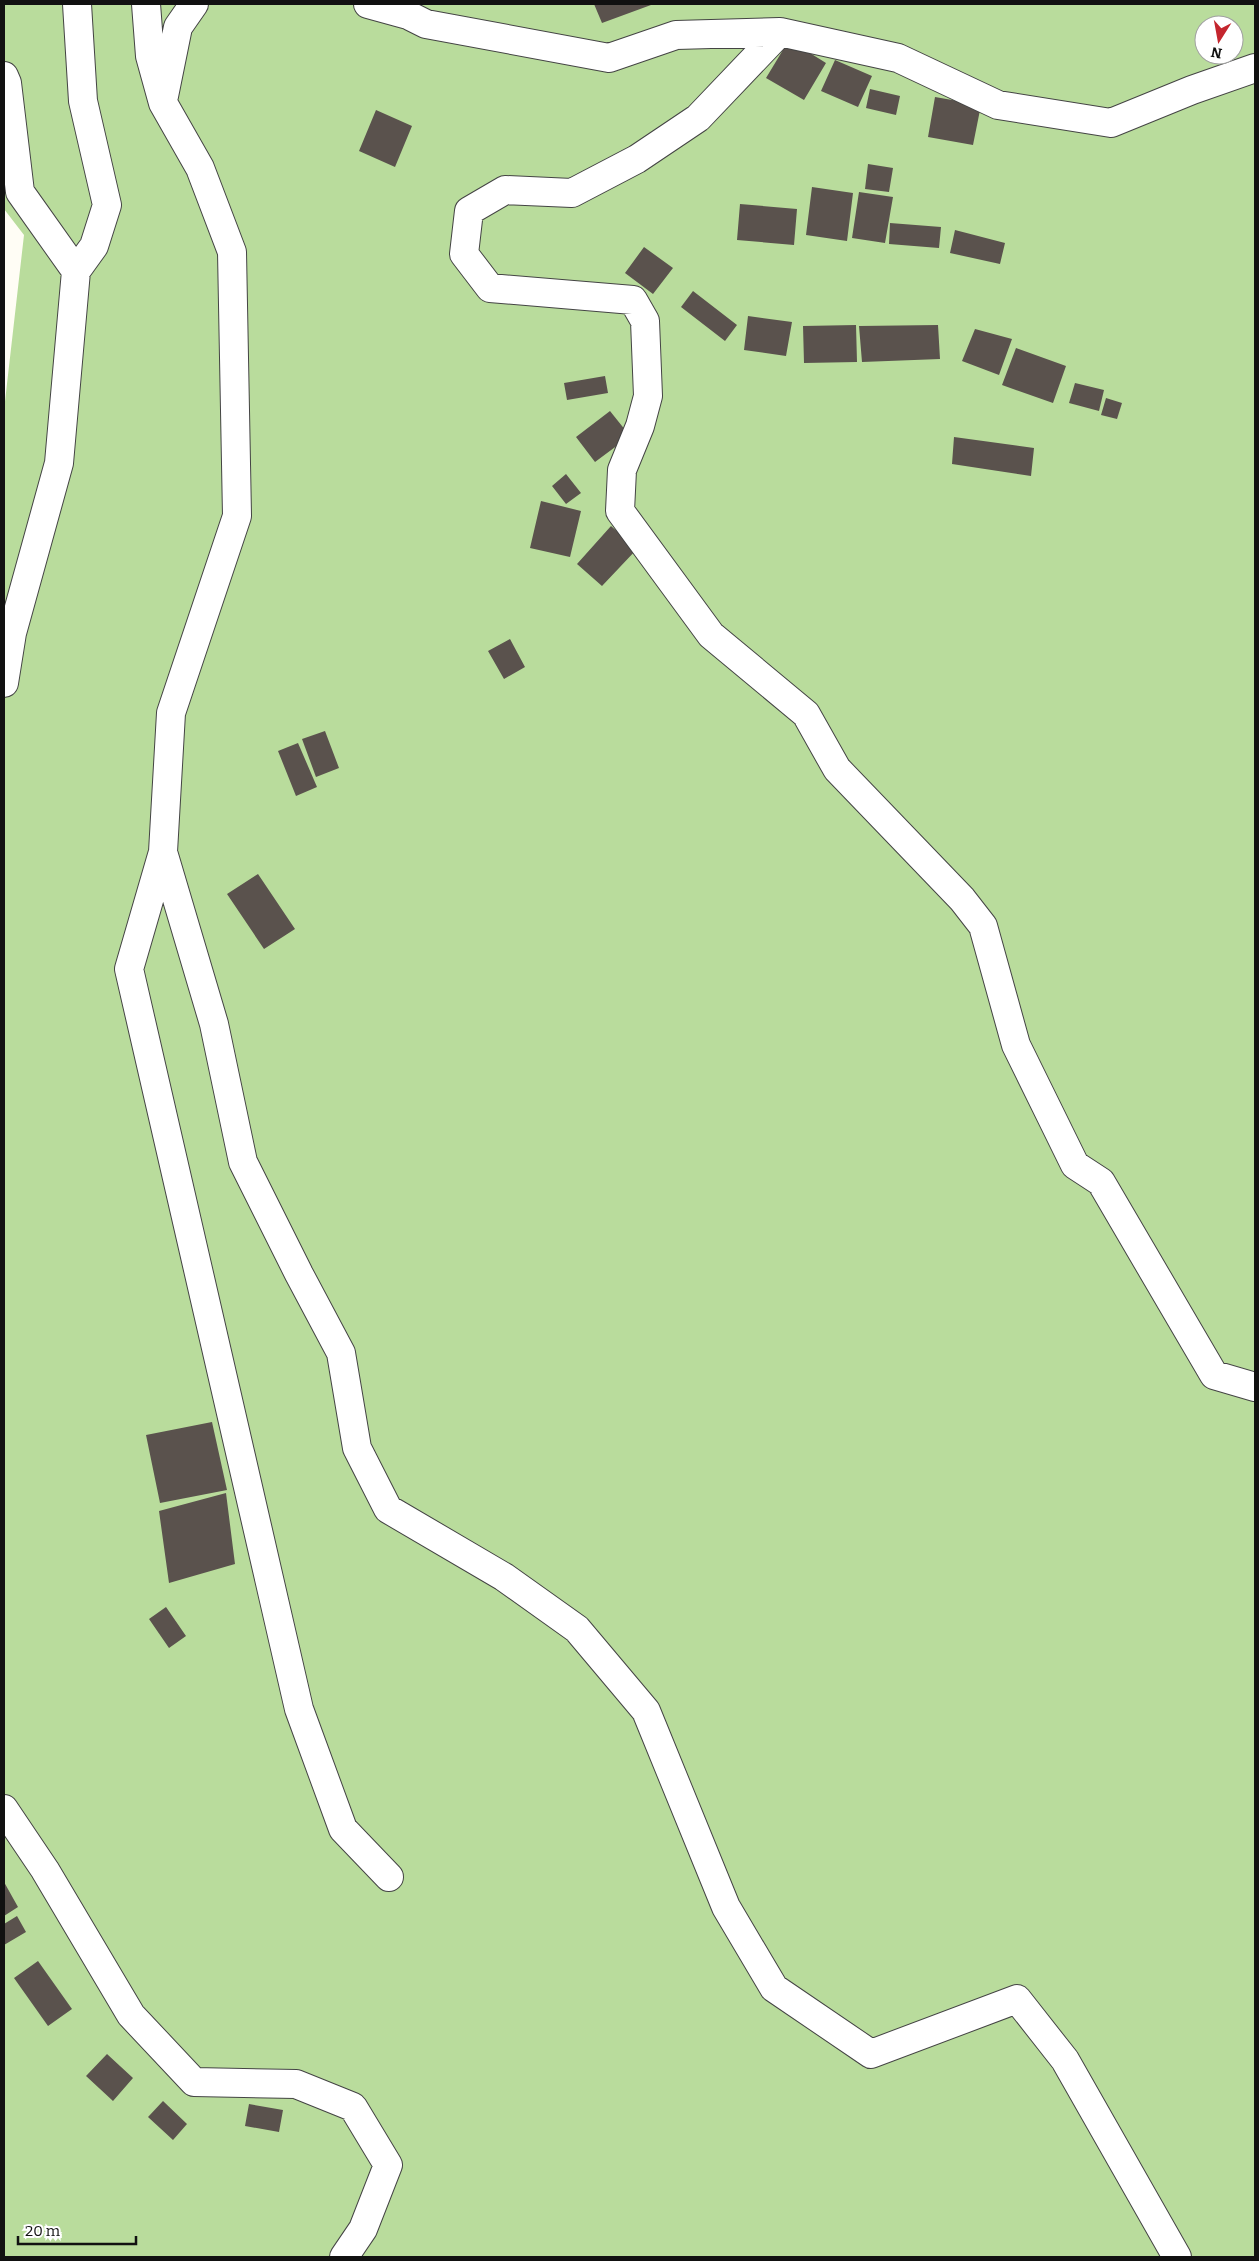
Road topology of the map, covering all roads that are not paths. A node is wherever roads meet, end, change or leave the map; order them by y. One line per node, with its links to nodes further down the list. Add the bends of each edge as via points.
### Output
1 (77, 4): 9 (street, via 83,101 107,205 94,246)
2 (146, 4): 8 (street, via 150,56)
3 (194, 4): 8 (street, via 178,27)
4 (368, 4): 5 (street, via 408,15 426,24 609,58 676,35)
5 (780, 32): 6 (street, via 898,58 998,105 1111,124); 12 (street, via 698,118 637,159 572,193 505,190 469,211 464,254 490,288 634,300 645,321 648,396 622,470 620,511 710,635 806,714 837,768 962,899 983,926 1016,1045 1075,1164 1102,1182 1214,1375)
6 (1255, 68)
7 (4, 76): 9 (street, via 20,192)
8 (163, 103): 11 (street, via 200,168 232,252 237,516 171,713)
9 (76, 271): 10 (street, via 59,463 12,633)
10 (4, 683)
11 (163, 852): 14 (street, via 129,969 299,1709 343,1829); 16 (street, via 214,1024 243,1162 341,1353 357,1448 388,1509 504,1577 577,1629 646,1711 726,1907 774,1988 871,2054 1016,1999 1065,2060)
12 (1255, 1387)
13 (4, 1809): 15 (street, via 45,1870 131,2015 194,2082 296,2084 353,2107 388,2165 363,2229)
14 (389, 1877)
15 (344, 2257)
16 (1177, 2257)

